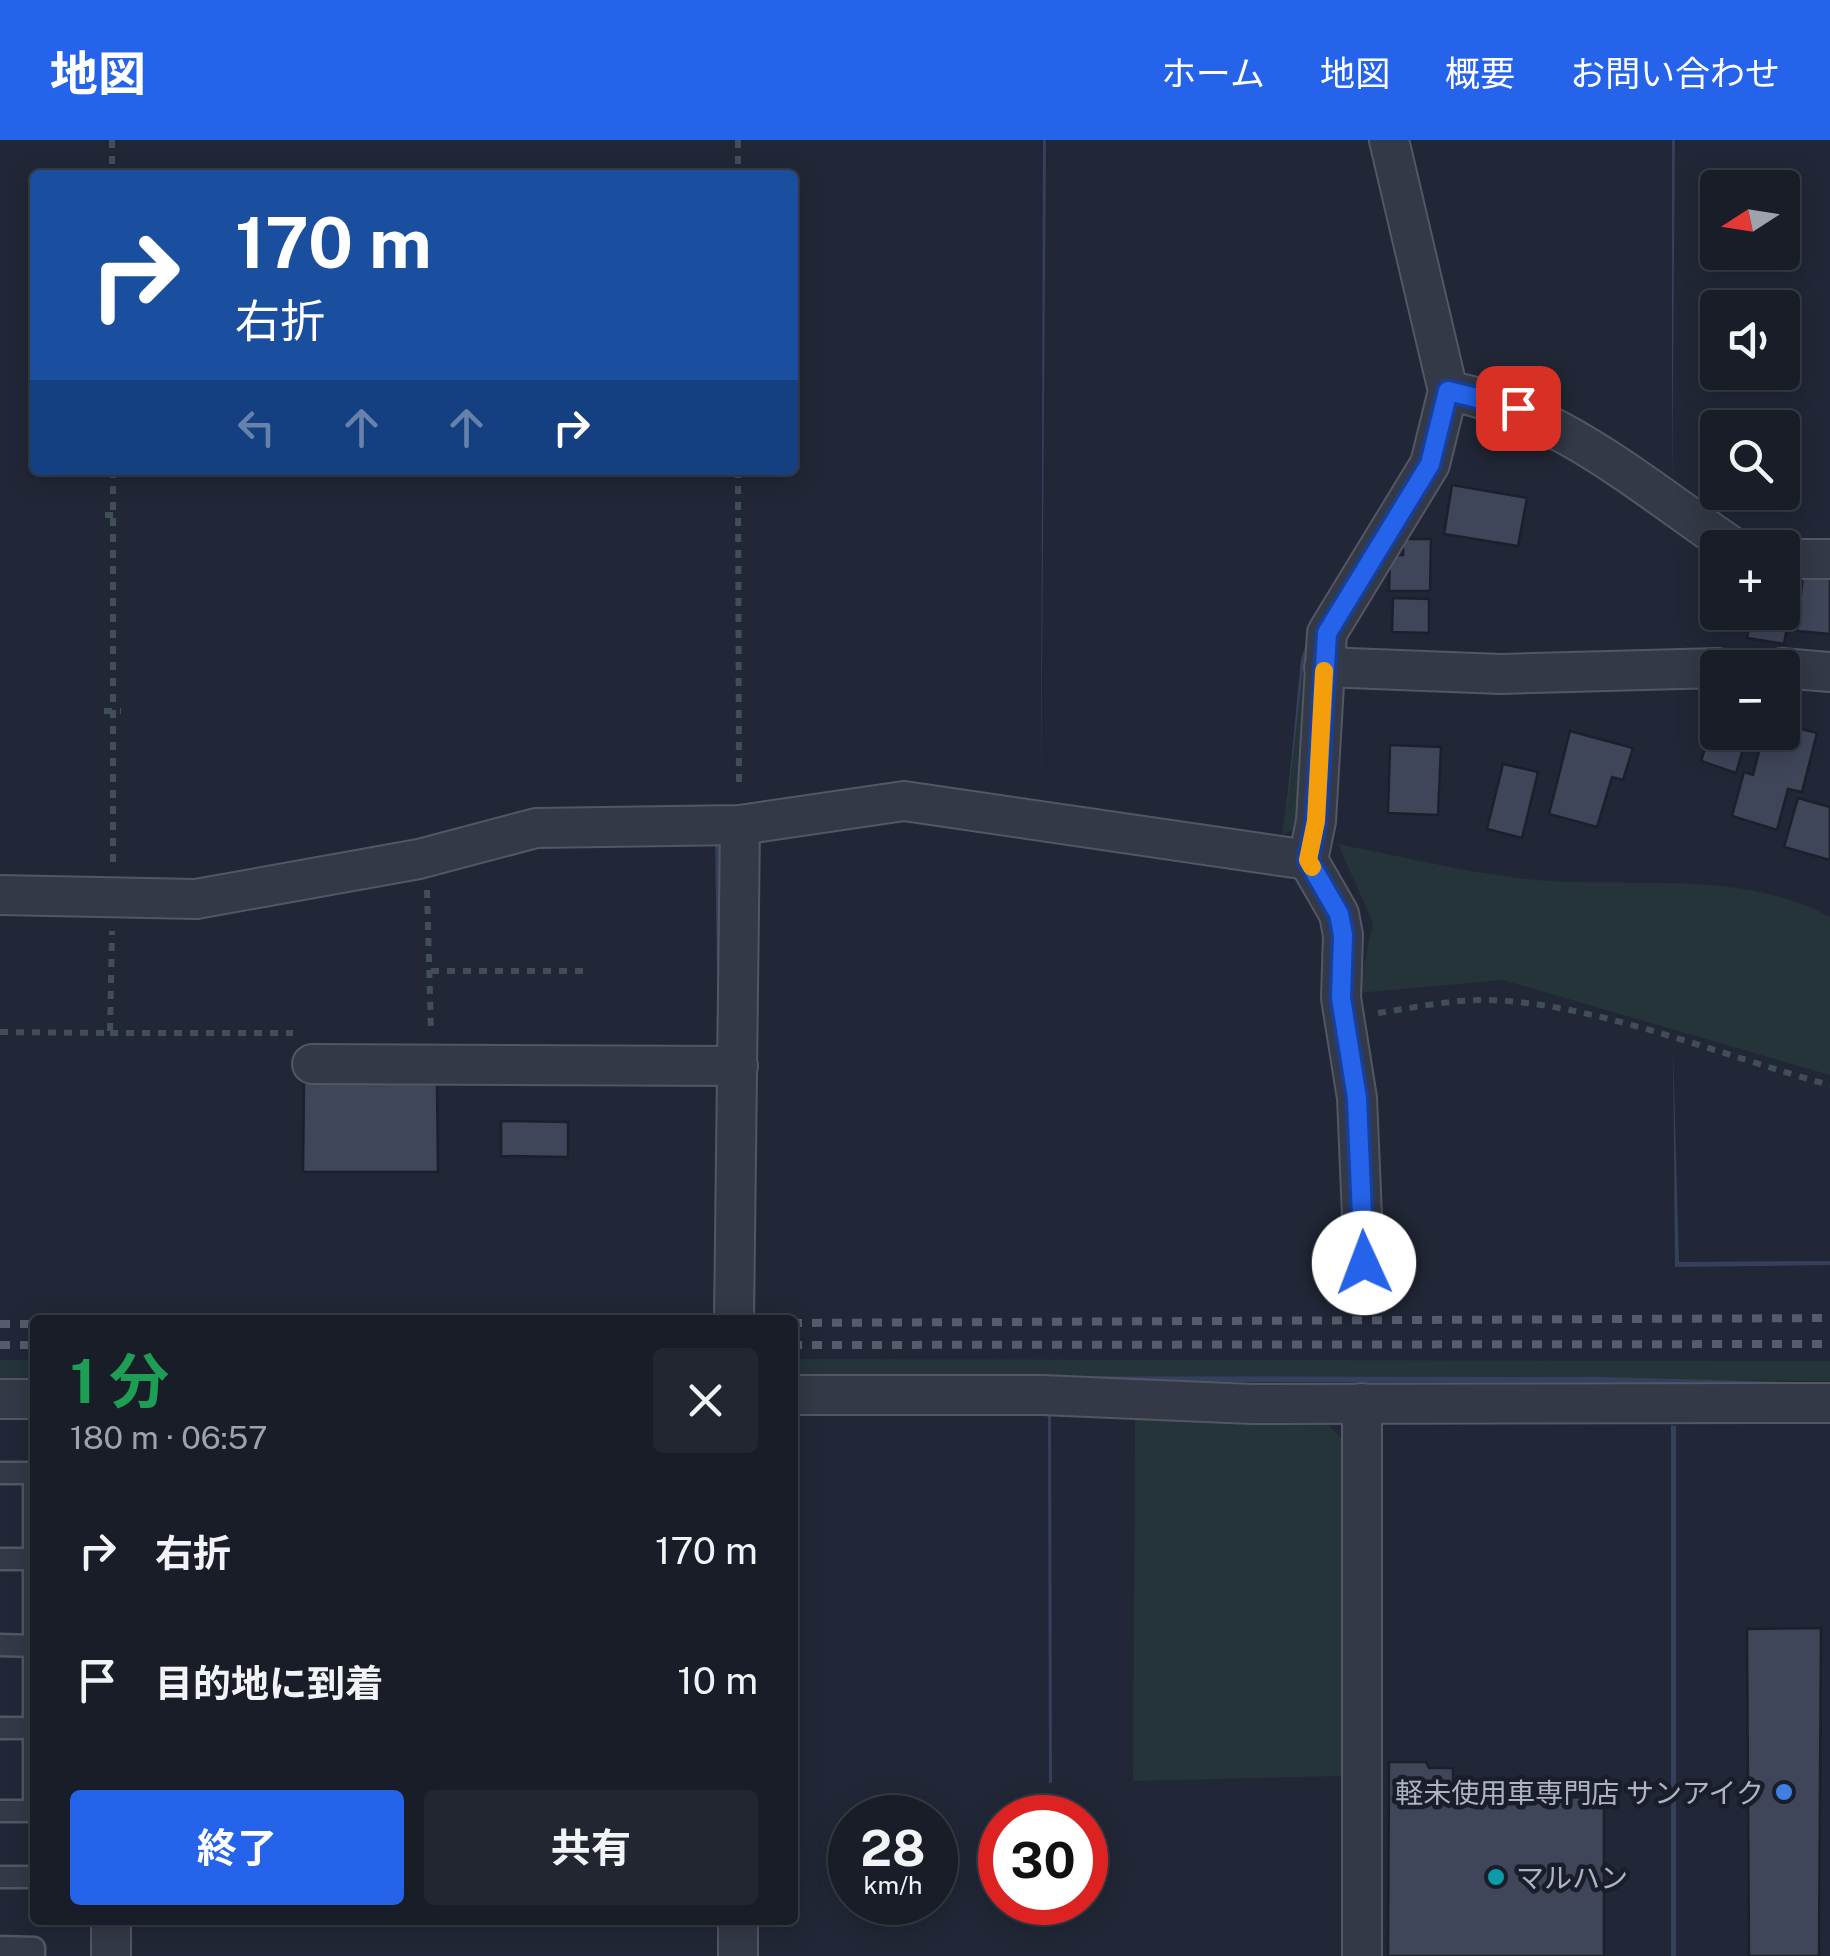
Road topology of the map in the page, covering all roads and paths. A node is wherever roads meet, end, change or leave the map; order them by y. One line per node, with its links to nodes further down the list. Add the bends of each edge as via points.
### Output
1 (112, 140): 4 (path)
2 (738, 140): 5 (path)
3 (1388, 140): 6 (street)
4 (112, 170)
5 (738, 170)
6 (1448, 391): 11 (street, via 1518,408); 14 (street, via 1430,464 1335,614)
7 (113, 475): 24 (path)
8 (738, 475): 20 (path)
9 (104, 515): 10 (path)
10 (120, 516)
11 (1707, 530)
12 (1800, 558): 13 (street)
13 (1830, 559)
14 (1324, 667): 15 (street, via 1502,674); 22 (street)
15 (1700, 668)
16 (1800, 670): 17 (street)
17 (1830, 672)
18 (104, 711): 19 (path)
19 (120, 711)
20 (740, 825): 21 (street, via 536,828); 22 (street, via 904,801); 31 (street)
21 (426, 857): 24 (street, via 212,897); 25 (path)
22 (1308, 860): 27 (street, via 1339,914)
23 (0, 895): 24 (street)
24 (113, 897): 28 (path, via 110,1033)
25 (431, 971): 26 (path); 29 (path)
26 (585, 971)
27 (1343, 1018): 32 (path, via 1460,1001 1500,1002 1602,1018); 33 (street, via 1357,1098)
28 (0, 1032)
29 (432, 1034)
30 (312, 1064): 31 (street)
31 (738, 1066): 34 (street)
32 (1830, 1085)
33 (1364, 1263)
34 (734, 1315)
35 (798, 1395): 38 (street)
36 (0, 1399): 37 (street)
37 (30, 1399)
38 (1362, 1403): 39 (street); 58 (street)
39 (1830, 1403)
40 (0, 1473): 41 (lane)
41 (30, 1473)
42 (0, 1559): 43 (lane)
43 (30, 1559)
44 (0, 1646): 45 (lane)
45 (30, 1646)
46 (0, 1728): 47 (lane)
47 (30, 1728)
48 (0, 1811): 49 (lane)
49 (30, 1811)
50 (0, 1877): 51 (lane)
51 (30, 1877)
52 (110, 1925): 56 (street)
53 (738, 1925): 57 (street)
54 (0, 1947): 55 (lane, via 34,1948)
55 (34, 1956)
56 (110, 1956)
57 (738, 1956)
58 (1362, 1956)

